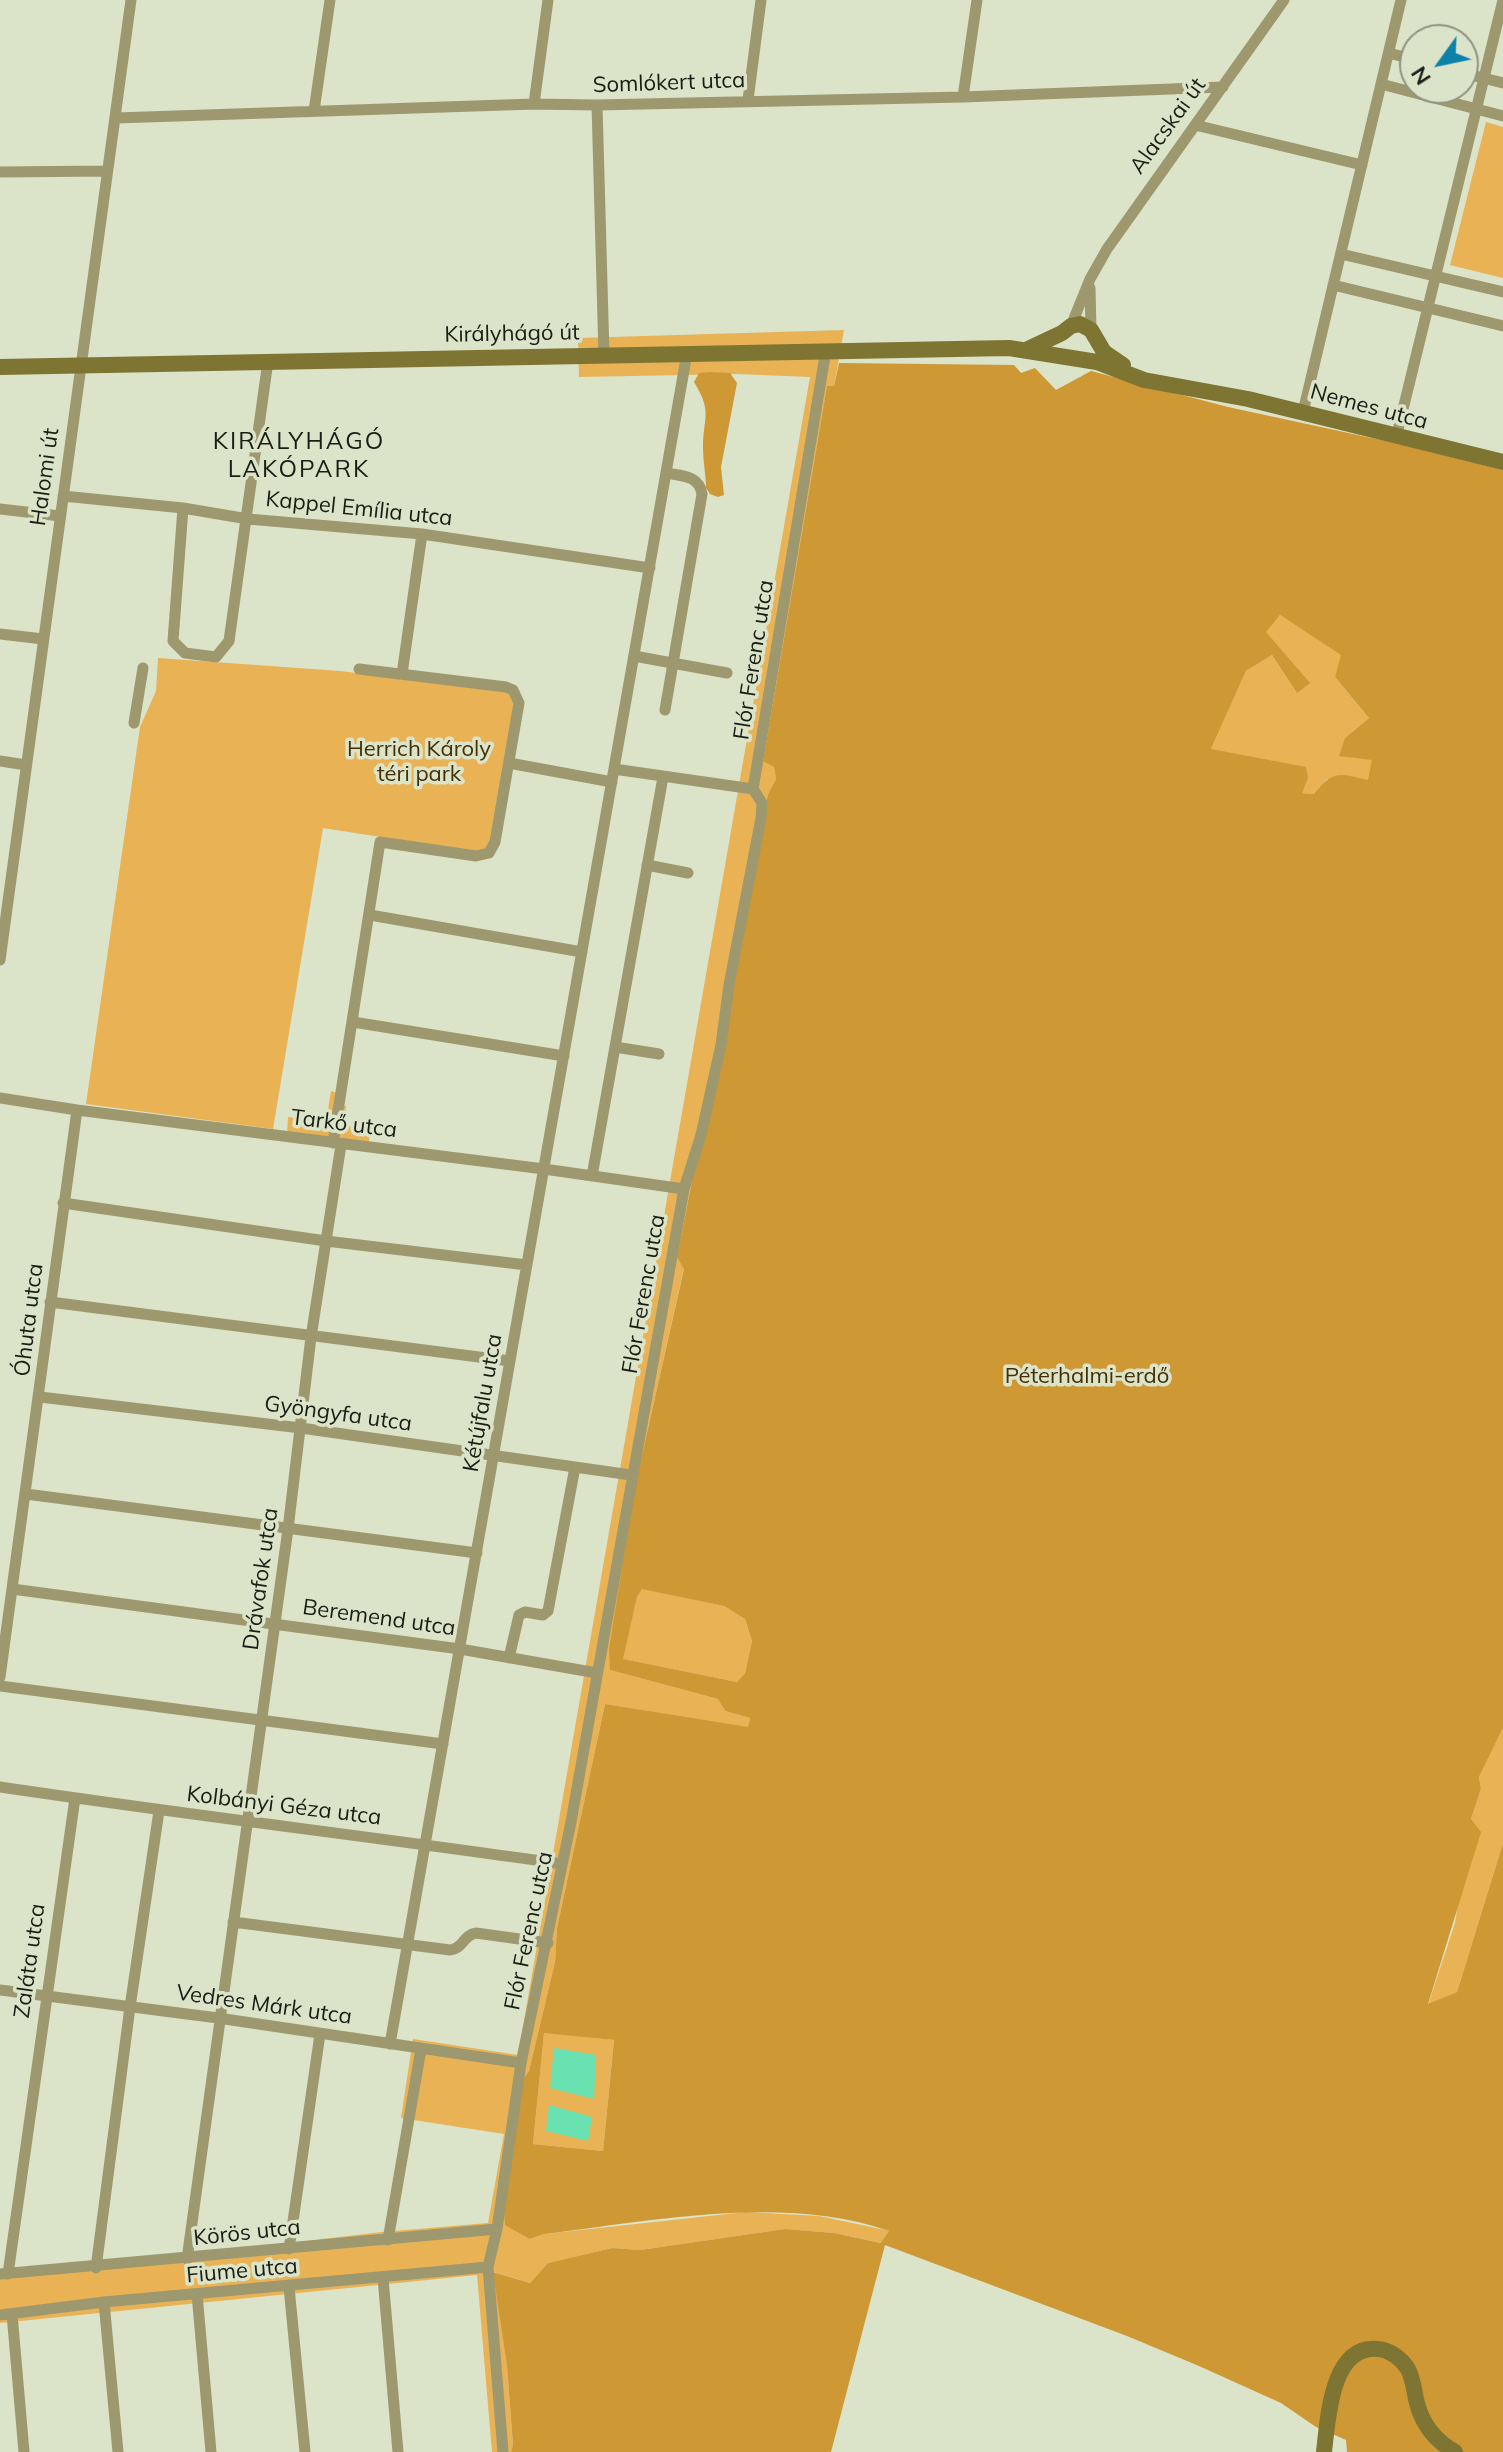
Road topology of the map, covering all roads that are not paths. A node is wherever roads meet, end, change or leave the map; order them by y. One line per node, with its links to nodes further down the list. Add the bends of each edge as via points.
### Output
1 (131, 0): 23 (street, Halomi út)
2 (330, 0): 21 (street)
3 (548, 0): 18 (street)
4 (761, 0): 17 (street)
5 (977, 0): 16 (street)
6 (1284, 0): 15 (street, Alacskai út)
7 (1401, 0): 9 (street)
8 (1503, 0): 12 (street)
9 (1389, 53): 10 (street); 14 (street)
10 (1399, 56)
11 (1479, 78): 12 (street)
12 (1484, 79): 13 (street); 20 (street)
13 (1503, 83)
14 (1381, 84): 20 (street); 25 (street)
15 (1223, 87): 16 (street, Somlókert utca); 24 (street, Alacskai út)
16 (963, 97): 17 (street, Somlókert utca)
17 (748, 100): 19 (street, Somlókert utca)
18 (534, 104): 19 (street, Somlókert utca); 21 (street, Somlókert utca)
19 (597, 105): 40 (street)
20 (1478, 109): 22 (street); 29 (street)
21 (314, 111): 23 (street, Somlókert utca)
22 (1503, 116)
23 (116, 118): 26 (street, Halomi út)
24 (1195, 125): 25 (street); 30 (street, Alacskai út)
25 (1362, 165): 28 (street)
26 (107, 171): 27 (street); 43 (street, Halomi út)
27 (0, 172)
28 (1341, 254): 29 (street); 31 (street)
29 (1437, 276): 32 (street); 33 (street)
30 (1090, 279): 35 (street, Alacskai út); 36 (street)
31 (1333, 285): 33 (street); 46 (street)
32 (1503, 292)
33 (1429, 309): 34 (street); 47 (street)
34 (1503, 326)
35 (1067, 330): 36 (street, via 1083,325); 38 (street, Királyhágó út); 41 (street, via 1061,347)
36 (1094, 336): 41 (street, via 1092,354); 45 (street, Nemes utca, via 1104,352 1126,366)
37 (826, 350): 38 (street, Királyhágó út); 39 (street, Királyhágó út); 73 (street, Flór Ferenc utca)
38 (1026, 350): 41 (street, Királyhágó út)
39 (687, 353): 40 (street, Királyhágó út); 49 (street, Kétújfalu utca)
40 (604, 355): 42 (street, Királyhágó út)
41 (1073, 359): 45 (street, Nemes utca)
42 (268, 361): 43 (street, Királyhágó út); 54 (street)
43 (81, 365): 44 (street, Királyhágó út); 50 (street, Halomi út)
44 (0, 367)
45 (1224, 395): 46 (street, Nemes utca)
46 (1303, 412): 47 (street, Nemes utca)
47 (1396, 438): 48 (street, Nemes utca)
48 (1503, 462)
49 (666, 473): 56 (street, Kétújfalu utca); 60 (street, via 694,479 702,494)
50 (63, 496): 51 (street, Kappel Emília utca); 53 (street, Halomi út)
51 (183, 508): 54 (street, Kappel Emília utca); 54 (street, via 173,641 185,653 216,657 229,641)
52 (0, 509): 53 (street)
53 (60, 516): 58 (street, Halomi út)
54 (248, 519): 55 (street, Kappel Emília utca)
55 (422, 534): 56 (street, Kappel Emília utca); 64 (street)
56 (650, 568): 59 (street, Kétújfalu utca)
57 (0, 634): 58 (street)
58 (43, 639): 69 (street, Halomi út)
59 (634, 656): 60 (street); 70 (street, Kétújfalu utca)
60 (673, 663): 63 (street); 65 (street)
61 (143, 668): 66 (street)
62 (359, 669): 64 (street)
63 (727, 673)
64 (402, 674): 68 (street, via 513,690 519,703)
65 (665, 710)
66 (134, 723)
67 (0, 761): 69 (street)
68 (509, 763): 72 (street); 76 (street, Drávafok utca, via 489,853 476,856 380,842)
69 (26, 765): 78 (street, Halomi út)
70 (614, 769): 71 (street); 72 (street, Kétújfalu utca)
71 (663, 777): 73 (street); 74 (street)
72 (612, 782): 77 (street, Kétújfalu utca)
73 (753, 789): 88 (street, Flór Ferenc utca, via 762,803 761,818 721,1045)
74 (647, 865): 75 (street); 80 (street)
75 (688, 873)
76 (370, 915): 77 (street); 79 (street, Drávafok utca)
77 (582, 952): 82 (street, Kétújfalu utca)
78 (0, 960)
79 (353, 1022): 82 (street); 85 (street, Drávafok utca)
80 (615, 1047): 81 (street); 87 (street)
81 (659, 1054)
82 (564, 1056): 86 (street, Kétújfalu utca)
83 (0, 1098): 84 (street, Tarkő utca)
84 (77, 1110): 85 (street, Tarkő utca); 89 (street, Óhuta utca)
85 (337, 1144): 86 (street, Tarkő utca); 90 (street, Drávafok utca)
86 (544, 1169): 87 (street, Tarkő utca); 91 (street, Kétújfalu utca)
87 (592, 1176): 88 (street, Tarkő utca)
88 (684, 1189): 99 (street, Flór Ferenc utca)
89 (63, 1203): 90 (street); 92 (street, Óhuta utca)
90 (326, 1241): 91 (street); 93 (street, Drávafok utca)
91 (527, 1265): 94 (street, Kétújfalu utca)
92 (50, 1302): 93 (street); 95 (street, Óhuta utca)
93 (311, 1337): 94 (street); 96 (street, Drávafok utca)
94 (510, 1361): 97 (street, Kétújfalu utca)
95 (40, 1397): 96 (street, Gyöngyfa utca); 100 (street, Óhuta utca)
96 (301, 1428): 97 (street, Gyöngyfa utca); 101 (street, Drávafok utca)
97 (494, 1456): 98 (street, Gyöngyfa utca); 102 (street, Kétújfalu utca)
98 (575, 1467): 99 (street, Gyöngyfa utca); 106 (street, via 548,1611 519,1615)
99 (631, 1475): 107 (street, Flór Ferenc utca)
100 (26, 1494): 101 (street); 103 (street, Óhuta utca)
101 (288, 1529): 102 (street); 104 (street, Drávafok utca)
102 (477, 1553): 105 (street, Kétújfalu utca)
103 (12, 1589): 104 (street, Beremend utca); 108 (street, Óhuta utca)
104 (275, 1624): 105 (street, Beremend utca); 110 (street, Drávafok utca)
105 (460, 1649): 106 (street, Beremend utca); 111 (street, Kétújfalu utca)
106 (509, 1658): 107 (street, Beremend utca)
107 (597, 1673): 117 (street, Flór Ferenc utca)
108 (0, 1677)
109 (0, 1686): 110 (street)
110 (262, 1719): 111 (street); 115 (street, Drávafok utca)
111 (443, 1744): 116 (street, Kétújfalu utca)
112 (0, 1787): 113 (street, Kolbányi Géza utca)
113 (75, 1798): 114 (street, Kolbányi Géza utca); 122 (street, Zaláta utca)
114 (159, 1811): 115 (street, Kolbányi Géza utca); 123 (street)
115 (249, 1820): 116 (street, Kolbányi Géza utca); 118 (street, Drávafok utca)
116 (425, 1844): 117 (street, Kolbányi Géza utca); 120 (street, Kétújfalu utca)
117 (562, 1864): 119 (street, Flór Ferenc utca)
118 (233, 1922): 120 (street); 124 (street, Drávafok utca)
119 (548, 1943): 120 (street, via 476,1933 453,1950); 128 (street, Flór Ferenc utca)
120 (408, 1944): 126 (street, Kétújfalu utca)
121 (0, 1990): 122 (street, Vedres Márk utca)
122 (45, 1996): 123 (street, Vedres Márk utca); 135 (street, Zaláta utca)
123 (130, 2007): 124 (street, Vedres Márk utca); 134 (street)
124 (218, 2018): 125 (street, Vedres Márk utca); 132 (street, Drávafok utca)
125 (320, 2034): 126 (street, Vedres Márk utca); 131 (street)
126 (390, 2044): 127 (street, Vedres Márk utca)
127 (421, 2049): 128 (street, Vedres Márk utca); 130 (street)
128 (521, 2063): 129 (street, Flór Ferenc utca)
129 (497, 2229): 130 (street, Körös utca); 133 (street, Flór Ferenc utca)
130 (388, 2240): 131 (street, Körös utca)
131 (289, 2249): 132 (street, Körös utca)
132 (187, 2259): 134 (street, Körös utca)
133 (488, 2267): 136 (street, Fiume utca); 146 (street, Flór Ferenc utca)
134 (96, 2268): 135 (street, Körös utca)
135 (4, 2274)
136 (383, 2278): 137 (street, Fiume utca); 145 (street)
137 (289, 2287): 138 (street, Fiume utca); 144 (street)
138 (197, 2294): 139 (street, Fiume utca); 143 (street)
139 (104, 2302): 140 (street, Fiume utca); 142 (street)
140 (6, 2315): 141 (street)
141 (24, 2452)
142 (118, 2452)
143 (211, 2452)
144 (305, 2452)
145 (398, 2452)
146 (503, 2452)
147 (1324, 2452): 148 (street, via 1340,2371 1352,2356 1367,2349 1385,2350 1401,2361 1412,2378 1424,2422)
148 (1455, 2452)

